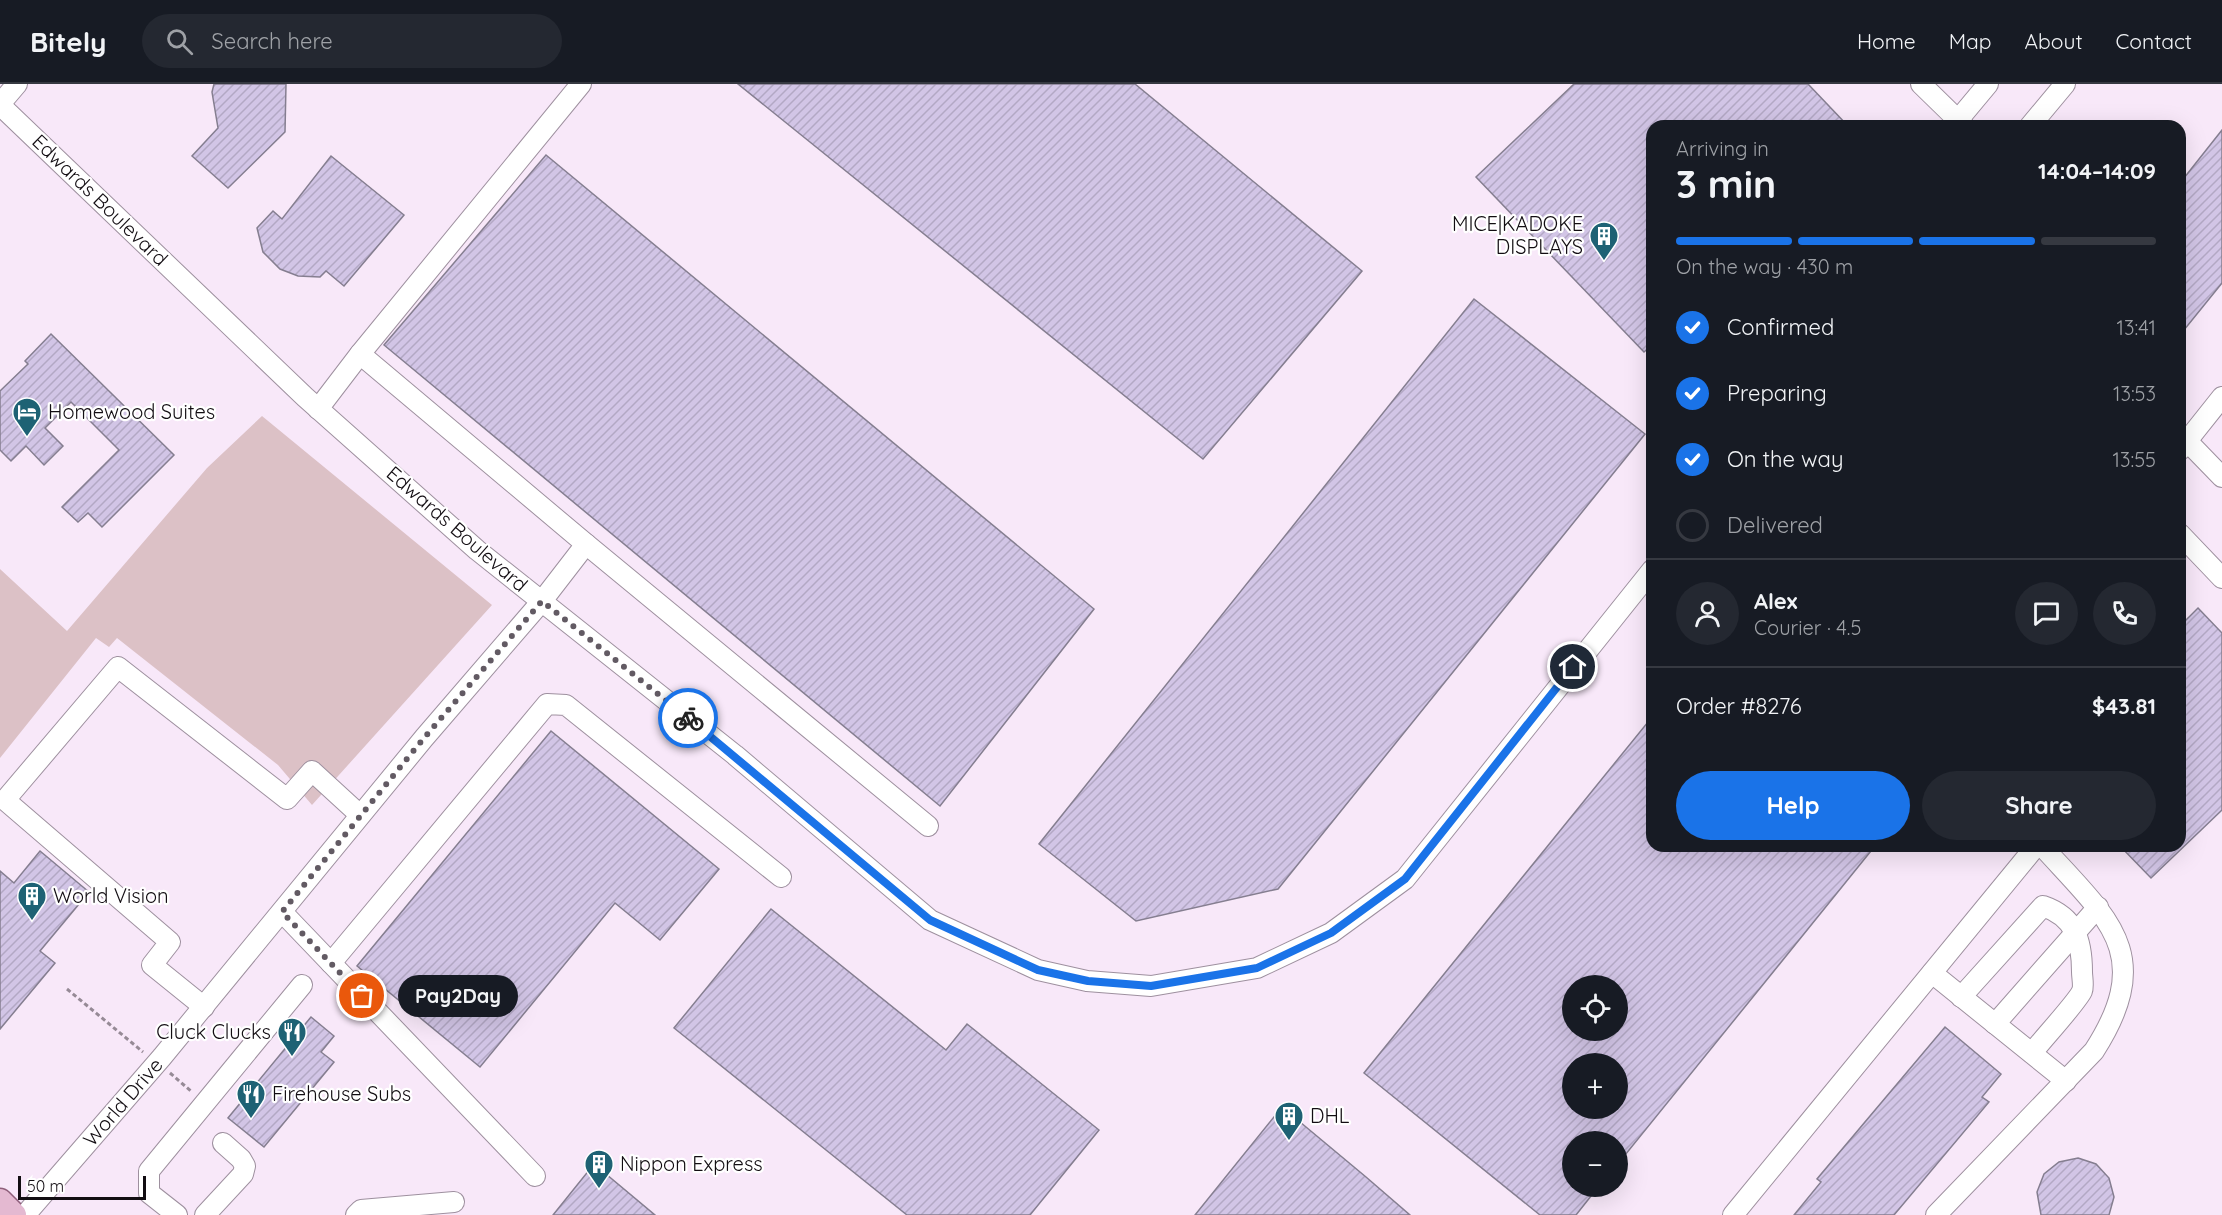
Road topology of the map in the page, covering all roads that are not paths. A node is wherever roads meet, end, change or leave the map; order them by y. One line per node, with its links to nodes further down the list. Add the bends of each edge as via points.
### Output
1 (17, 84): 6 (street)
2 (581, 84): 10 (street)
3 (1988, 84): 8 (street)
4 (2065, 84): 9 (street)
5 (1924, 85): 7 (street)
6 (0, 105): 12 (street, Edwards Boulevard)
7 (1958, 120)
8 (1963, 120)
9 (2035, 120)
10 (360, 354): 12 (street); 17 (street)
11 (2222, 397): 13 (street)
12 (318, 409): 20 (street, Edwards Boulevard, via 477,550)
13 (2186, 442)
14 (2186, 448): 15 (street)
15 (2222, 477)
16 (2186, 540): 19 (street)
17 (586, 544): 20 (street, World Drive); 22 (street)
18 (1646, 578): 20 (street, Edwards Boulevard, via 1405,879 1331,933 1257,968 1151,986 1088,981 1038,970 930,920 735,755)
19 (2222, 578)
20 (542, 601): 21 (street, World Drive)
21 (360, 815): 27 (street, World Drive); 33 (street, via 312,771 287,799 118,667 5,800 170,942 153,965)
22 (928, 826)
23 (2031, 852): 30 (street)
24 (2048, 852): 26 (street)
25 (781, 877): 29 (street, via 566,705 547,704)
26 (2098, 907): 28 (street); 36 (street, via 2118,944 2121,994 2107,1032)
27 (282, 912): 29 (street); 33 (street, World Drive)
28 (2077, 933): 32 (street, via 2070,921 2043,906); 34 (street); 35 (street, via 2082,953 2082,990)
29 (331, 963): 38 (street)
30 (1932, 973): 32 (street); 46 (street)
31 (302, 985): 43 (street, via 149,1171 149,1193)
32 (1961, 997): 34 (street)
33 (204, 1007): 42 (street, World Drive)
34 (1995, 1024): 35 (street)
35 (2032, 1053): 36 (street)
36 (2066, 1081): 47 (street)
37 (222, 1143): 44 (street, via 245,1166 243,1174)
38 (535, 1176)
39 (0, 1201): 41 (main road)
40 (454, 1202): 45 (street, via 361,1210)
41 (14, 1215)
42 (25, 1215)
43 (177, 1215)
44 (205, 1215)
45 (356, 1215)
46 (1733, 1215)
47 (1936, 1215)

